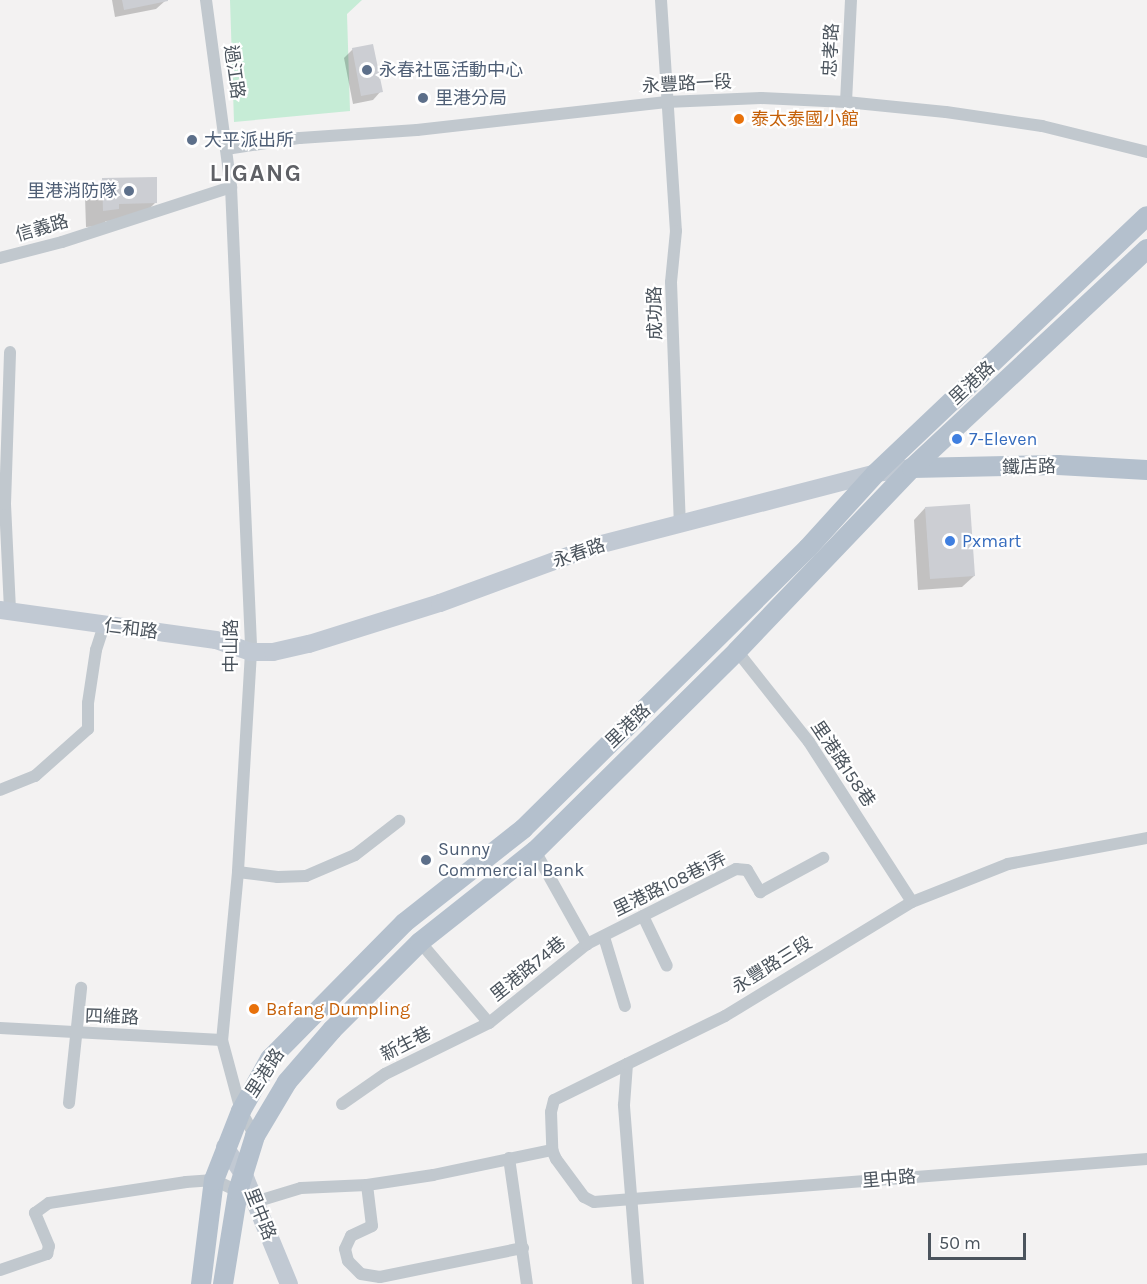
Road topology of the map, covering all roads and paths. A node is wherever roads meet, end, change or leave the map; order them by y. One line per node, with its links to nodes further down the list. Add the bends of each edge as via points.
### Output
1 (206, 0): 6 (street, 過江路)
2 (661, 0): 4 (street)
3 (851, 0): 5 (street, 忠孝路)
4 (666, 102): 5 (street, 永豐路一段); 6 (street, 永豐路一段, via 417,130 300,138); 16 (street, 成功路, via 676,231 671,282)
5 (846, 102): 7 (street, 永豐路一段, via 1042,126)
6 (226, 149): 8 (street, 中山路)
7 (1147, 152)
8 (231, 187): 11 (street, 信義路); 20 (street, 中山路)
9 (1147, 216): 15 (main road, 里港路)
10 (1147, 249): 13 (main road, 里港路)
11 (0, 258)
12 (10, 352): 17 (street)
13 (912, 468): 14 (main road, 鐵店路, via 1058,465); 15 (street, 永春路); 19 (main road, 里港路)
14 (1147, 470)
15 (876, 473): 16 (street, 永春路); 42 (main road, 里港路, via 793,564 523,829 404,923 313,1012 270,1059)
16 (680, 524): 20 (street, 永春路, via 598,545 440,603 309,644 273,652)
17 (5, 610): 18 (street, 仁和路)
18 (104, 626): 20 (street, 仁和路, via 216,640); 21 (street, via 96,651 88,729 35,776)
19 (737, 651): 24 (main road, 里港路); 27 (street, 里港路158巷, via 809,741)
20 (251, 652): 26 (street, 中山路)
21 (0, 790)
22 (399, 821): 26 (street, via 355,855 306,876)
23 (1147, 838): 27 (street, 永豐路三段, via 1008,864)
24 (535, 850): 30 (main road, 里港路); 31 (street)
25 (823, 858): 28 (street, 里港路108巷1弄, via 760,892 747,870 736,869)
26 (238, 872): 38 (street, 中山路)
27 (912, 902): 39 (street, 永豐路三段, via 725,1016)
28 (643, 916): 29 (street, 里港路108巷1弄); 32 (street)
29 (604, 937): 31 (street, 里港路108巷1弄); 34 (street)
30 (420, 942): 35 (street, 里港路74巷); 43 (main road, 里港路, via 287,1082)
31 (587, 944): 35 (street, 里港路74巷)
32 (667, 966)
33 (81, 988): 37 (street)
34 (625, 1006)
35 (489, 1023): 41 (street, 新生巷, via 385,1074)
36 (0, 1028): 37 (street, 四維路)
37 (77, 1034): 38 (street, 四維路); 40 (street)
38 (222, 1040): 42 (street, 中山路)
39 (627, 1064): 45 (street, 永豐路三段, via 554,1100); 51 (street, via 624,1105)
40 (69, 1103)
41 (342, 1104)
42 (241, 1111): 43 (street, 中山路); 44 (main road, 里港路)
43 (255, 1136): 50 (main road, 里港路)
44 (225, 1147): 48 (main road, 里港路); 50 (street, 里中路)
45 (552, 1150): 46 (street); 51 (street, 里中路, via 584,1197 594,1202)
46 (509, 1158): 49 (street); 52 (street)
47 (1147, 1159): 51 (street, 里中路)
48 (214, 1180): 50 (street); 53 (street, via 41,1207 35,1213 49,1246 47,1254); 54 (main road, 里港路)
49 (367, 1185): 50 (street); 52 (street, via 372,1226 351,1236 345,1249 348,1261 361,1274 380,1277)
50 (246, 1190): 55 (main road, 里港路); 56 (street, 里中路)
51 (632, 1200): 58 (street)
52 (523, 1248): 57 (street)
53 (0, 1270)
54 (201, 1284)
55 (223, 1284)
56 (289, 1284)
57 (526, 1284)
58 (638, 1284)

